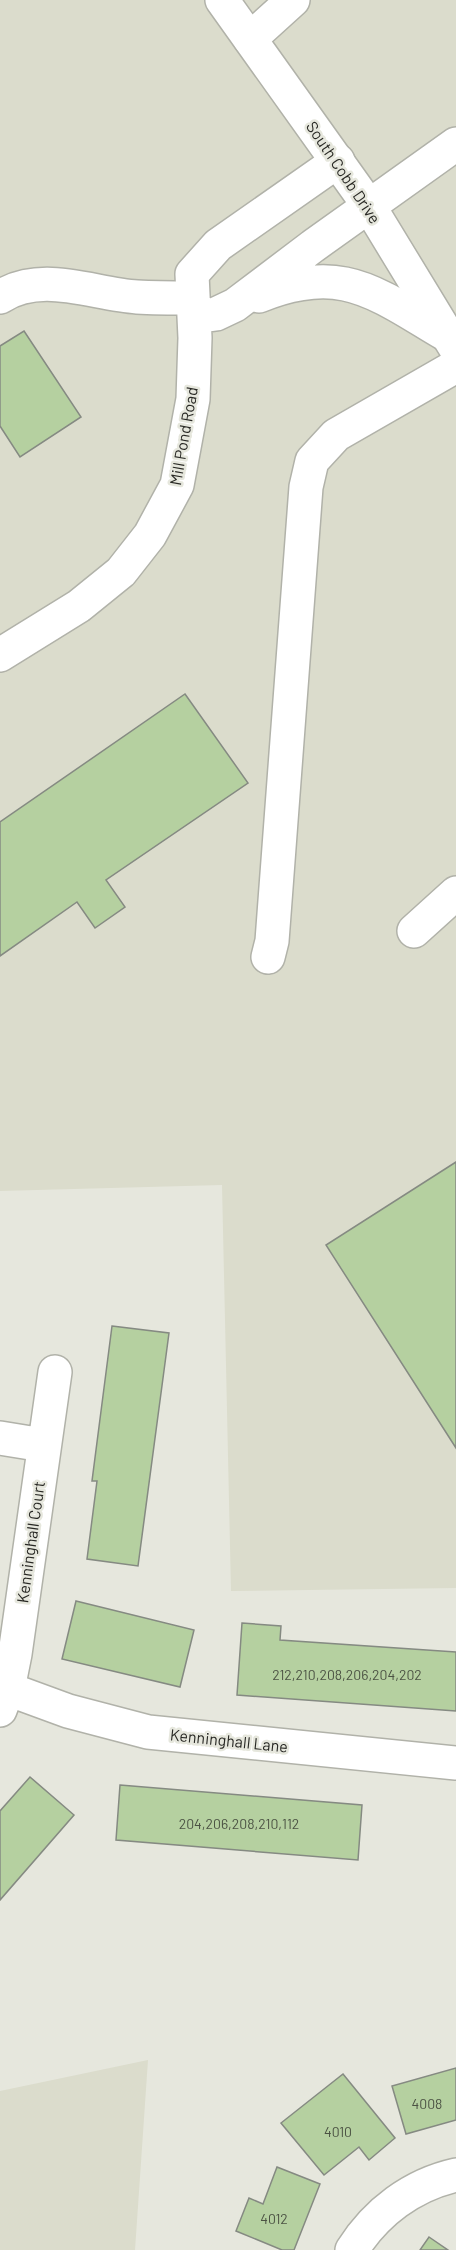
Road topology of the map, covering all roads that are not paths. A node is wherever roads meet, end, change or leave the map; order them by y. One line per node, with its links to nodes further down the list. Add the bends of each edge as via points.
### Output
1 (222, 0): 3 (street, South Cobb Drive)
2 (293, 0): 3 (street)
3 (250, 39): 5 (street, South Cobb Drive)
4 (456, 144): 6 (street)
5 (338, 161): 6 (street, South Cobb Drive); 9 (street, Mill Pond Road, via 218,245 192,274)
6 (369, 206): 8 (street); 10 (street, South Cobb Drive)
7 (0, 297): 9 (street, via 13,288 46,283)
8 (235, 306): 9 (street, via 216,314); 10 (street, via 282,286 345,284 373,294)
9 (194, 307): 12 (street, Mill Pond Road, via 193,399 177,485 150,535 122,572 80,606)
10 (451, 341)
11 (456, 366): 15 (street, via 336,435 312,461 306,486 273,941)
12 (0, 655)
13 (456, 893): 14 (street)
14 (414, 931)
15 (268, 957)
16 (55, 1372): 18 (street, Kenninghall Court)
17 (0, 1438): 18 (street)
18 (43, 1445): 19 (street, Kenninghall Court, via 17,1642)
19 (4, 1700): 20 (street, Kenninghall Lane, via 68,1711 148,1732)
20 (456, 1763)
21 (456, 2175): 22 (street, via 425,2185 397,2202 372,2222)
22 (352, 2250)

